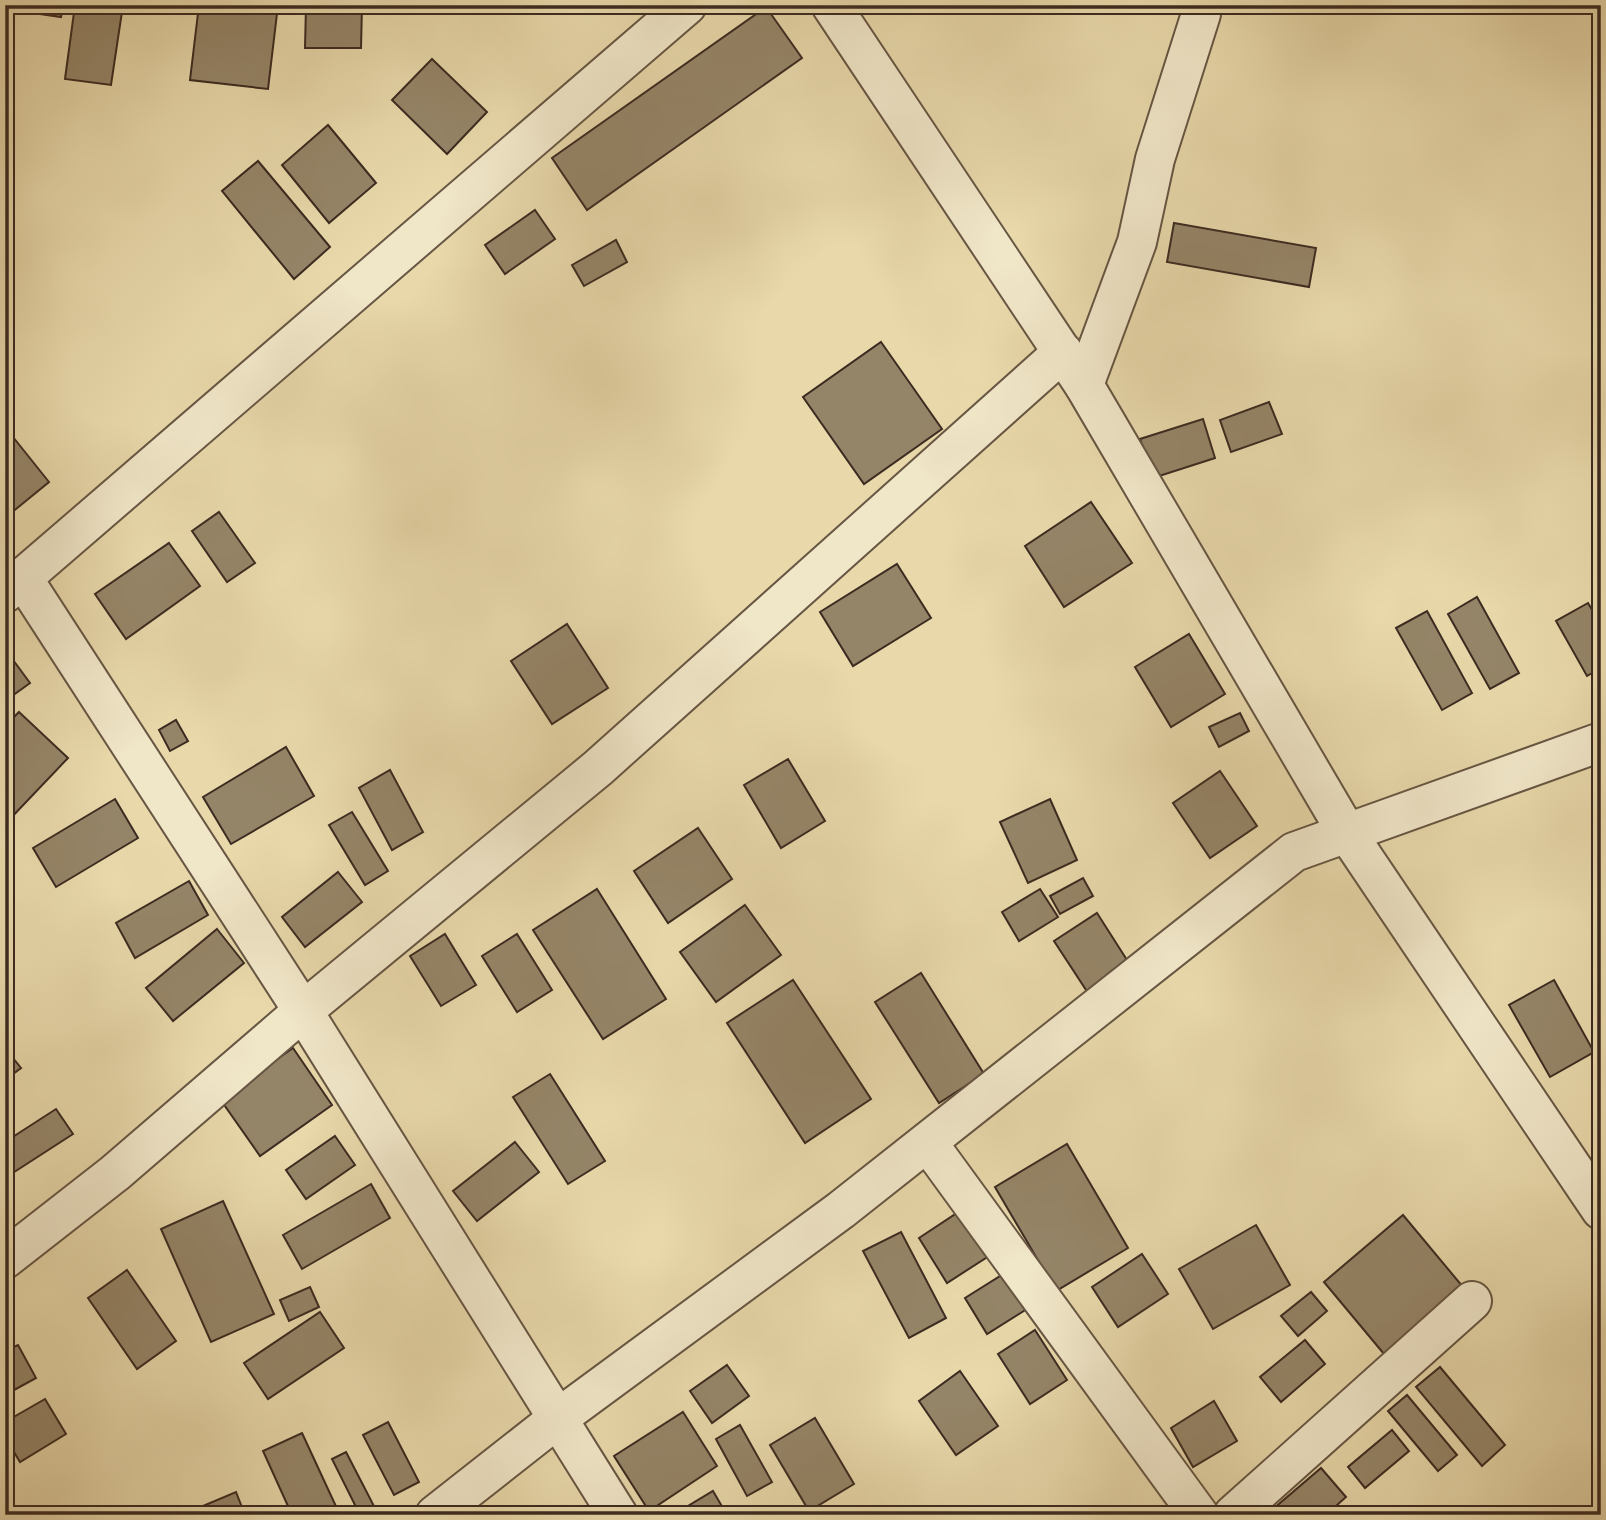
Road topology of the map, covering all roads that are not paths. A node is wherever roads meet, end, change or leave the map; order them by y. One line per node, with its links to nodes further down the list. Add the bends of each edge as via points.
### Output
1 (687, 5): 6 (street)
2 (831, 5): 4 (street)
3 (1201, 14): 5 (street, via 1155,159 1137,242)
4 (1063, 352): 5 (street); 9 (street, via 598,768)
5 (1084, 385): 8 (street)
6 (13, 585): 9 (street)
7 (1601, 743): 8 (street)
8 (1347, 833): 10 (street, via 1294,852); 11 (street)
9 (303, 1011): 12 (street, via 115,1174); 14 (street)
10 (928, 1143): 14 (street); 17 (street)
11 (1601, 1210)
12 (5, 1259)
13 (1472, 1301): 18 (street)
14 (557, 1419): 15 (street); 16 (street)
15 (435, 1515)
16 (618, 1515)
17 (1199, 1515)
18 (1233, 1515)

